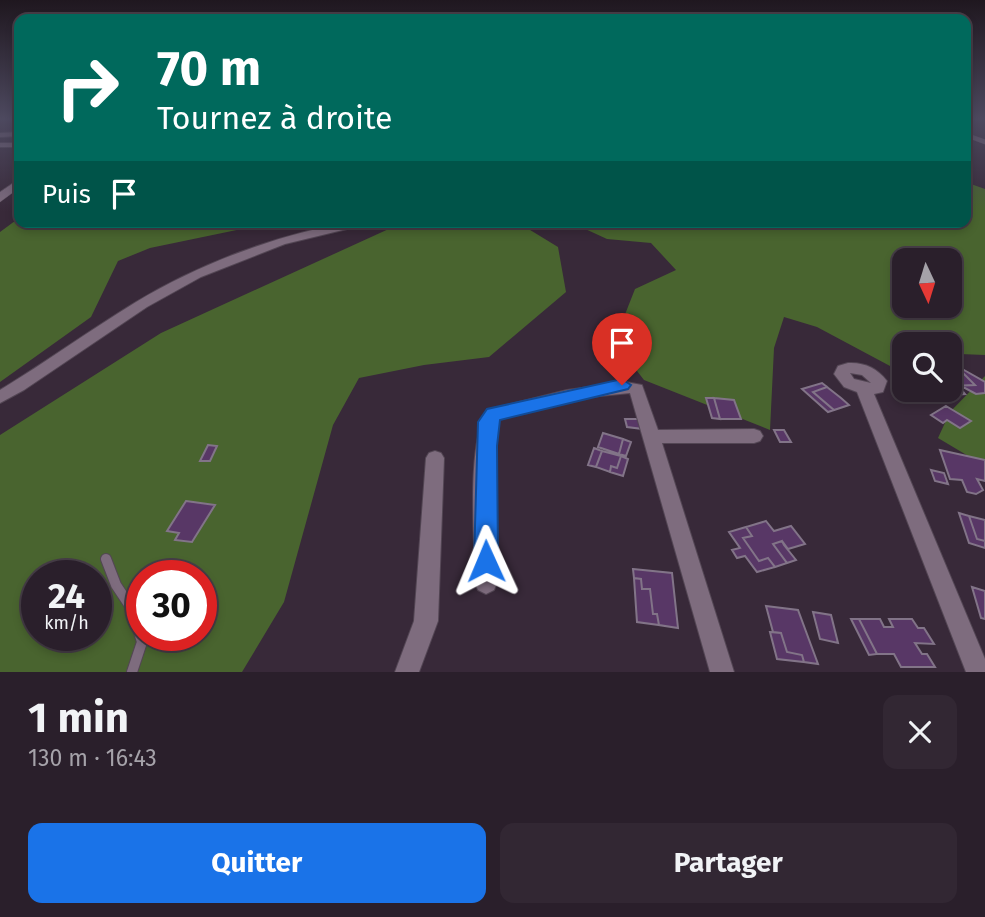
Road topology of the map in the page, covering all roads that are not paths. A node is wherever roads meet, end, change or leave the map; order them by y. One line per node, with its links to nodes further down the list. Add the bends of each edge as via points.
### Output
1 (14, 186): 2 (street)
2 (0, 198)
3 (339, 228): 5 (street, via 290,237 234,258 145,303)
4 (864, 389): 14 (street)
5 (0, 397)
6 (754, 436): 7 (street)
7 (652, 437): 10 (street, via 636,389 629,385 493,414 487,446); 13 (street)
8 (435, 458): 12 (street, via 426,621)
9 (106, 559): 11 (lane, via 132,609 142,642)
10 (486, 583)
11 (132, 672)
12 (407, 672)
13 (722, 672)
14 (978, 672)

